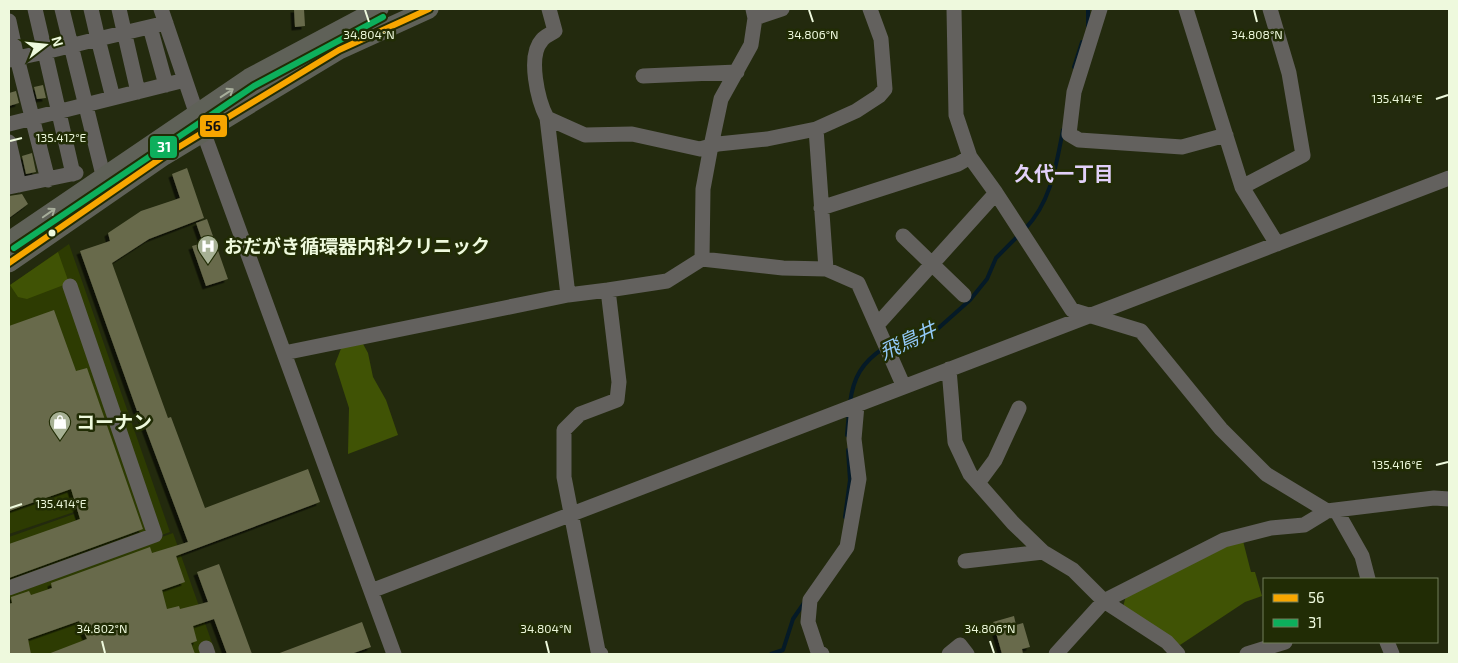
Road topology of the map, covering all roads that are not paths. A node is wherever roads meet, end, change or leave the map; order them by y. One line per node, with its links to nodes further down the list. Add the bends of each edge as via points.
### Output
1 (35, 9): 21 (street)
2 (62, 9): 20 (street)
3 (91, 9): 19 (street)
4 (119, 9): 18 (street)
5 (379, 9): 31 (main road, one-way to 5, via 249,78)
6 (429, 9): 36 (main road, via 339,50)
7 (549, 9): 32 (street, via 555,31 541,40 534,63 542,108)
8 (782, 9): 14 (street)
9 (870, 9): 35 (street, via 881,38 885,89 856,111)
10 (954, 9): 40 (street, via 956,115)
11 (1100, 9): 37 (street, via 1074,92 1068,134 1079,140 1182,147)
12 (1186, 9): 37 (street)
13 (1270, 9): 45 (street, via 1289,73 1303,155)
14 (754, 13): 23 (street, via 751,45)
15 (163, 16): 17 (street); 25 (street)
16 (9, 21): 22 (street)
17 (150, 27): 18 (street); 26 (street)
18 (125, 33): 19 (street); 27 (street)
19 (98, 39): 20 (street); 28 (street)
20 (70, 45): 21 (street); 29 (street)
21 (45, 52): 22 (street); 30 (street)
22 (13, 59): 33 (street)
23 (737, 72): 24 (street); 39 (street, via 721,99)
24 (643, 76)
25 (185, 80): 26 (street); 31 (street)
26 (166, 85): 27 (street)
27 (138, 92): 28 (street)
28 (113, 98): 29 (street)
29 (86, 105): 30 (street); 41 (street)
30 (60, 112): 33 (street); 43 (street, via 75,173)
31 (196, 112): 36 (street); 41 (main road)
32 (547, 118): 39 (street, via 585,135 632,134 700,149); 57 (street)
33 (33, 119): 34 (street); 43 (street)
34 (9, 124)
35 (816, 129): 39 (street); 47 (street)
36 (205, 133): 52 (main road, via 164,156); 61 (street)
37 (1226, 135): 45 (street)
38 (9, 142): 44 (street)
39 (711, 146): 51 (street, via 702,189)
40 (970, 157): 46 (street); 47 (street, via 958,164)
41 (104, 175): 49 (main road, one-way to 41)
42 (1449, 178): 50 (street)
43 (48, 180): 44 (street)
44 (14, 186)
45 (1242, 187): 50 (street)
46 (996, 193): 53 (street); 59 (street, via 1072,310)
47 (821, 208): 54 (street)
48 (903, 236): 53 (street)
49 (9, 241)
50 (1277, 244): 59 (street)
51 (702, 259): 54 (street); 56 (street, via 668,281)
52 (9, 264)
53 (932, 264): 58 (street); 60 (street)
54 (826, 269): 60 (street, via 858,283)
55 (70, 286): 73 (street, via 155,535)
56 (608, 290): 57 (street); 69 (street, via 619,382 617,400 580,414 564,430 564,477)
57 (568, 295): 61 (street)
58 (964, 295)
59 (1089, 317): 62 (street); 68 (street, via 1141,331 1221,430 1266,474)
60 (877, 325): 63 (street)
61 (284, 353): 74 (street)
62 (950, 369): 63 (street); 66 (street, via 955,442 970,474)
63 (904, 387): 64 (street)
64 (856, 405): 69 (street); 80 (street, via 854,439 859,479 847,547 810,600 808,622 818,652)
65 (1020, 408): 66 (street, via 995,460)
66 (978, 483): 70 (street)
67 (1449, 499): 68 (street, via 1434,498)
68 (1332, 511): 72 (street, via 1362,556); 75 (street, via 1304,525 1272,528 1224,540)
69 (571, 514): 74 (street); 79 (street)
70 (1042, 552): 71 (street); 75 (street, via 1073,570)
71 (965, 561)
72 (1368, 578)
73 (9, 588)
74 (371, 591): 78 (street)
75 (1104, 601): 77 (street); 83 (street, via 1167,642)
76 (1281, 643): 84 (street)
77 (1060, 653)
78 (394, 654)
79 (601, 654)
80 (822, 654)
81 (949, 654): 82 (street, via 960,645)
82 (968, 654)
83 (1178, 654)
84 (1247, 654)

